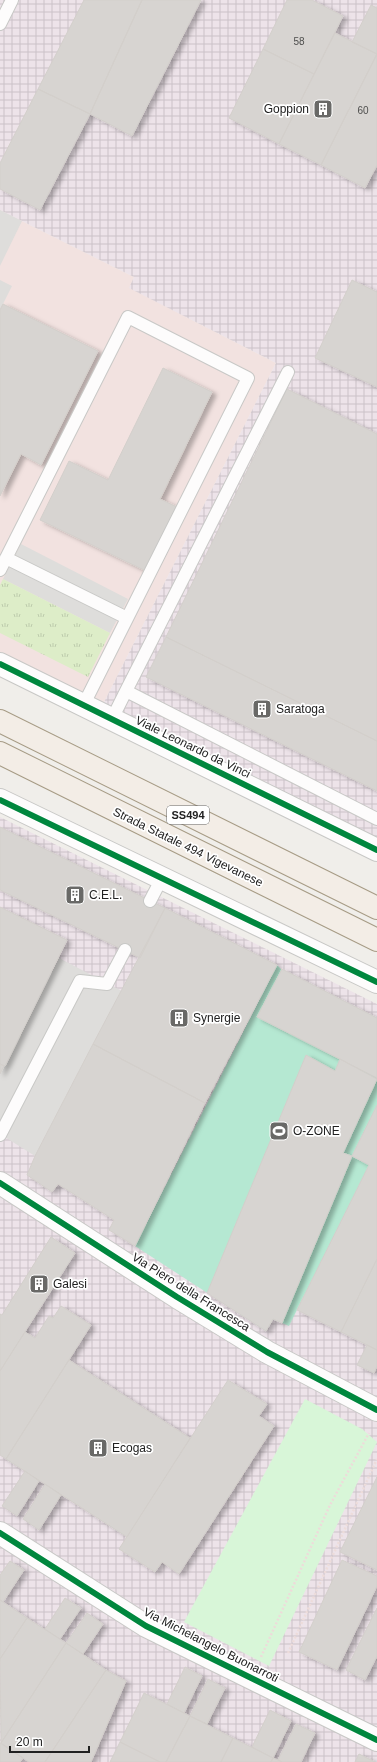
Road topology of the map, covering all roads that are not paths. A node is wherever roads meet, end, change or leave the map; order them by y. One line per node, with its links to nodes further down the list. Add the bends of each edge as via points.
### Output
1 (12, 0): 2 (lane)
2 (0, 24)
3 (288, 372): 8 (lane)
4 (6, 558): 5 (lane); 6 (lane); 6 (lane, via 128,316 248,378)
5 (0, 570)
6 (128, 618): 9 (lane)
7 (0, 664): 9 (street, Viale Leonardo da Vinci)
8 (126, 691): 10 (lane); 14 (lane)
9 (84, 706): 10 (street, Viale Leonardo da Vinci)
10 (112, 719): 15 (street, Viale Leonardo da Vinci)
11 (0, 721): 18 (main road, SS494)
12 (0, 753): 19 (main road, Strada Statale 494 Vigevanese / SS494)
13 (0, 800): 16 (street)
14 (377, 819)
15 (377, 850)
16 (162, 878): 17 (lane); 21 (street)
17 (150, 901)
18 (377, 908)
19 (377, 940)
20 (125, 950): 22 (lane, via 107,984 80,981)
21 (377, 982)
22 (0, 1135)
23 (0, 1183): 24 (street, Via Piero della Francesca, via 177,1298)
24 (374, 1420)
25 (0, 1533): 26 (street, Via Michelangelo Buonarroti, via 146,1626)
26 (377, 1740)

